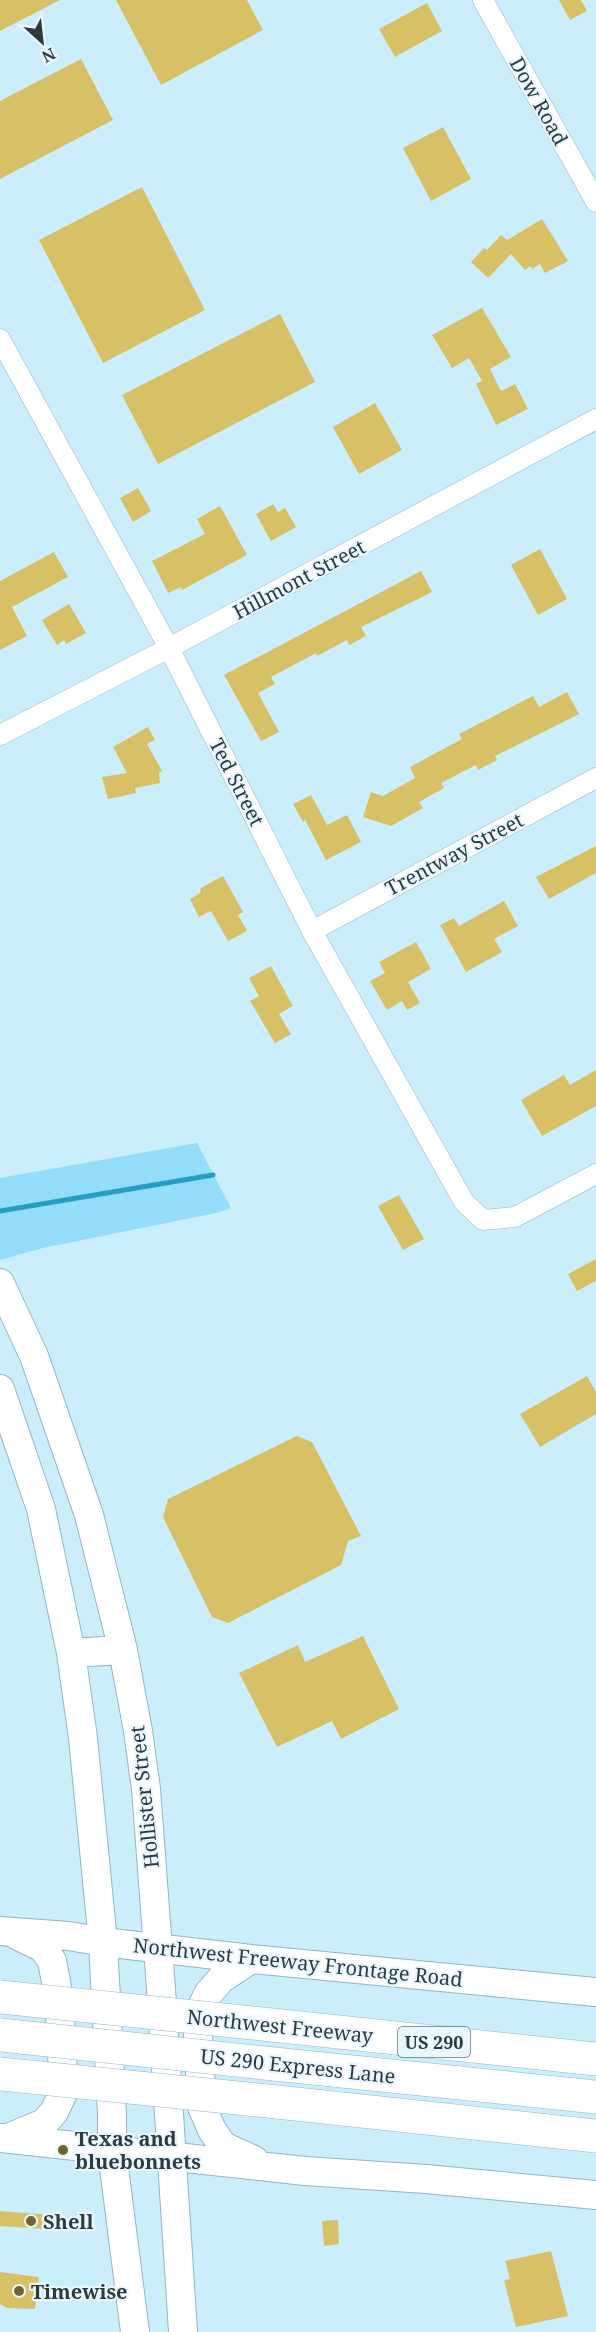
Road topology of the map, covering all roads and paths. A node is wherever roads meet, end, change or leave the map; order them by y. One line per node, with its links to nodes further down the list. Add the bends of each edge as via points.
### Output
1 (483, 0): 2 (street, Dow Road)
2 (596, 202)
3 (0, 339): 5 (street, Ted Street)
4 (596, 419): 5 (street, Hillmont Street)
5 (169, 648): 6 (street, Hillmont Street); 8 (street, Ted Street)
6 (0, 735)
7 (596, 778): 8 (street, Trentway Street)
8 (312, 930): 9 (street, Ted Street, via 464,1202 483,1220 515,1217)
9 (596, 1174)
10 (0, 1283): 12 (main road, Hollister Street, via 34,1356 89,1515)
11 (0, 1389): 13 (main road, via 41,1509)
12 (123, 1650): 13 (main road); 16 (main road, Hollister Street, via 146,1790)
13 (71, 1653): 15 (main road)
14 (5, 1932): 15 (main road, Northwest Freeway Frontage Road); 25 (main road, via 43,1948 52,1961 59,1997 64,2091 44,2123)
15 (102, 1942): 16 (main road, Northwest Freeway Frontage Road); 26 (main road)
16 (158, 1948): 17 (main road, Northwest Freeway Frontage Road); 27 (main road, Hollister Street)
17 (251, 1959): 18 (main road, Northwest Freeway Frontage Road); 28 (main road, via 221,1979 197,2017 202,2107 223,2146)
18 (596, 1992)
19 (0, 1997): 21 (highway, Northwest Freeway / US 290, bridge)
20 (0, 2035): 23 (highway, US 290 Express Lane, bridge)
21 (596, 2059)
22 (0, 2074): 24 (highway, bridge)
23 (596, 2097)
24 (596, 2136)
25 (3, 2138): 26 (main road)
26 (112, 2152): 27 (main road); 30 (main road)
27 (173, 2157): 28 (main road); 31 (main road, Hollister Street)
28 (267, 2166): 29 (main road)
29 (596, 2195)
30 (135, 2332)
31 (183, 2332)

